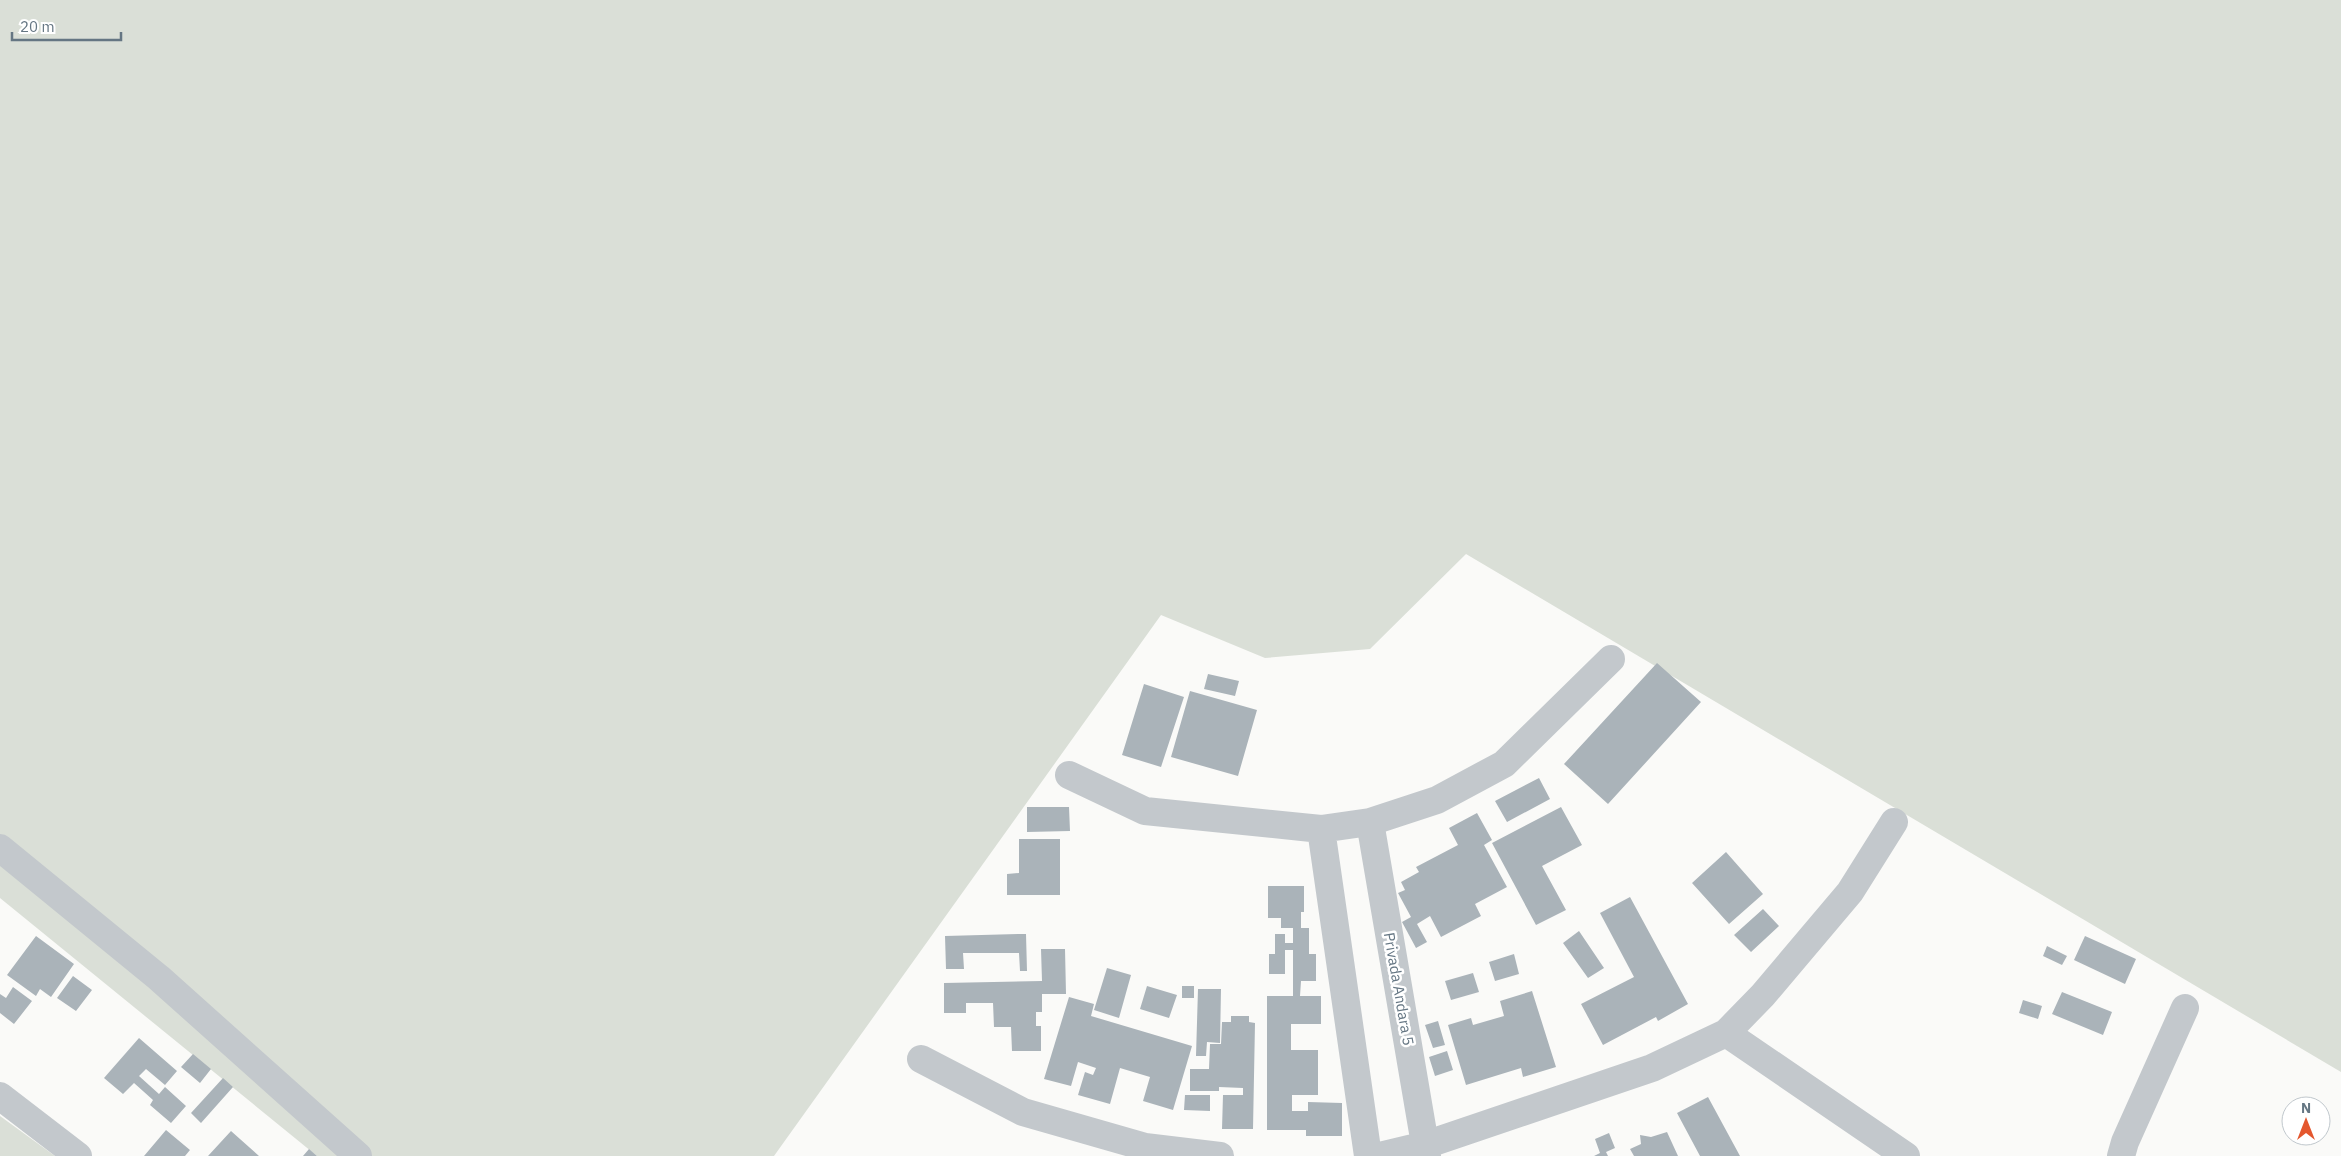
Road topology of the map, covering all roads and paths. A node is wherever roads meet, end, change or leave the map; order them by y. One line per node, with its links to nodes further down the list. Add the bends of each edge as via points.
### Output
1 (1611, 659): 3 (street, via 1504,764 1437,800)
2 (1068, 775): 5 (street, via 1145,812)
3 (1370, 822): 5 (street); 11 (street, Privada Andara 5)
4 (1894, 822): 8 (street, via 1850,892 1763,995)
5 (1321, 829): 15 (street)
6 (0, 848): 13 (street, via 159,978)
7 (2185, 1008): 18 (street)
8 (1726, 1033): 11 (street, via 1652,1068); 17 (street)
9 (921, 1059): 14 (street, via 1023,1112 1145,1147)
10 (0, 1096): 12 (street)
11 (1426, 1150): 16 (street)
12 (78, 1156)
13 (358, 1156)
14 (1220, 1156)
15 (1368, 1156)
16 (1379, 1156)
17 (1906, 1156)
18 (2121, 1156)

